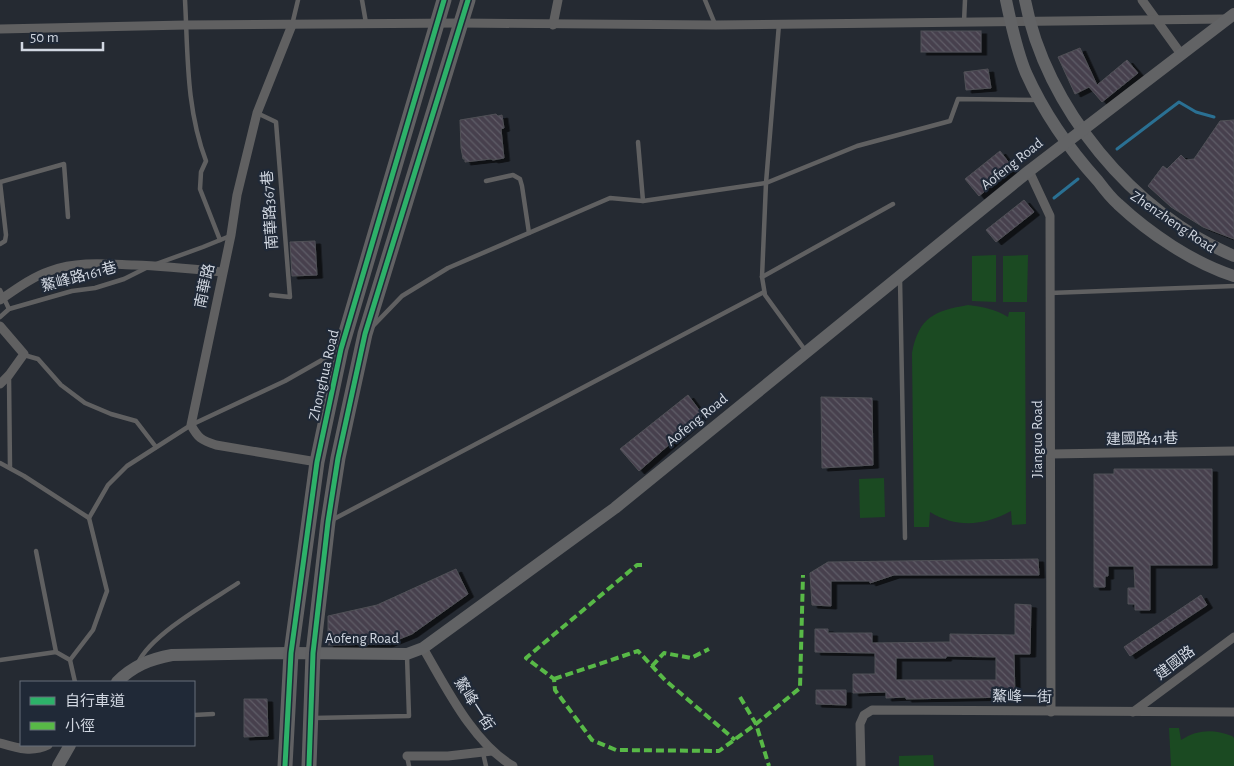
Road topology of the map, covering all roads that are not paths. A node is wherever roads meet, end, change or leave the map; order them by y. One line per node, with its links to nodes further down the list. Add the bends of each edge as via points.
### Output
1 (185, 0): 19 (lane)
2 (298, 0): 20 (lane)
3 (362, 0): 21 (lane)
4 (444, 0): 22 (main road, Zhonghua Road)
5 (468, 0): 15 (main road, Zhonghua Road)
6 (558, 0): 23 (street)
7 (705, 0): 24 (lane)
8 (965, 0): 16 (lane)
9 (1006, 0): 17 (street, Zhenzheng Road)
10 (1025, 0): 14 (street, Zhenzheng Road)
11 (1142, 0): 13 (street)
12 (1230, 17): 13 (street); 26 (street, Aofeng Road)
13 (1157, 20): 14 (street); 26 (street)
14 (1029, 22): 17 (street); 29 (street, Zhenzheng Road, via 1057,88)
15 (460, 23): 22 (street); 23 (street); 57 (main road, Zhonghua Road)
16 (964, 23): 17 (street); 18 (street)
17 (1011, 23): 27 (street, Zhenzheng Road, via 1026,72)
18 (779, 24): 24 (street); 35 (lane)
19 (186, 25): 20 (street); 25 (street); 41 (lane, via 190,102 197,138 206,161 201,172 200,189)
20 (292, 25): 21 (street); 28 (street, 南華路)
21 (366, 25): 22 (street)
22 (437, 25): 58 (main road, Zhonghua Road)
23 (554, 25): 24 (street)
24 (716, 25)
25 (0, 29)
26 (1181, 54): 29 (street, Aofeng Road)
27 (1039, 100): 31 (street, Zhenzheng Road); 35 (lane, via 958,99 950,121 857,146)
28 (257, 113): 40 (street, 南華路); 53 (lane, 南華路367巷, via 276,122 290,297)
29 (1083, 129): 31 (street, Aofeng Road); 43 (street, Zhenzheng Road, via 1114,169 1146,201 1196,237)
30 (638, 142): 36 (lane)
31 (1066, 143): 32 (street, Aofeng Road); 47 (street, Zhenzheng Road, via 1117,204 1186,253)
32 (1029, 171): 46 (street, Aofeng Road); 51 (street, Jianguo Road, via 1050,216)
33 (486, 181): 39 (lane, via 513,175 520,179)
34 (0, 182): 38 (lane, via 64,164); 42 (lane, via 6,235)
35 (766, 183): 36 (lane); 48 (lane)
36 (643, 201): 39 (lane, via 610,198)
37 (893, 204): 48 (lane)
38 (68, 217)
39 (529, 233): 57 (lane, via 448,268 402,296)
40 (231, 235): 41 (lane, 鰲峰路161巷); 45 (street, 南華路)
41 (220, 240): 44 (lane, 鰲峰路161巷)
42 (0, 244)
43 (1234, 256)
44 (153, 265): 45 (street); 52 (street, via 71,265 50,271); 54 (lane, 鰲峰路161巷, via 95,288 72,291)
45 (222, 272): 63 (street, 南華路)
46 (900, 276): 59 (street, Aofeng Road); 72 (lane)
47 (1234, 276)
48 (762, 278): 50 (lane)
49 (1234, 286): 51 (lane)
50 (764, 292): 59 (lane); 71 (lane)
51 (1050, 293): 66 (street, Jianguo Road)
52 (1, 295): 54 (lane)
53 (271, 295)
54 (9, 309): 55 (lane, 鰲峰路161巷)
55 (0, 317)
56 (0, 326): 60 (street)
57 (361, 337): 71 (main road, Zhonghua Road)
58 (345, 347): 63 (lane, via 285,381); 67 (main road, Zhonghua Road)
59 (806, 351): 76 (street, Aofeng Road, via 615,508)
60 (24, 354): 61 (street); 64 (lane, via 38,359 61,385 85,403 136,420)
61 (9, 375): 62 (street); 69 (lane)
62 (0, 384)
63 (191, 425): 64 (lane); 67 (street, via 205,442)
64 (156, 447): 70 (lane, via 127,466 108,485)
65 (1234, 451): 66 (street, 建國路41巷)
66 (1050, 454): 86 (street, Jianguo Road)
67 (317, 462): 78 (main road, Zhonghua Road)
68 (0, 463): 69 (lane)
69 (10, 468): 70 (lane)
70 (89, 518): 82 (lane, via 107,591 93,630)
71 (328, 522): 79 (main road, Zhonghua Road)
72 (905, 538)
73 (36, 551): 77 (lane)
74 (238, 584): 83 (lane, via 172,626 142,654)
75 (1234, 637): 87 (street, 建國路)
76 (422, 648): 80 (street, Aofeng Road); 95 (street, 鰲峰一街)
77 (56, 652): 81 (lane); 82 (lane)
78 (291, 653): 79 (street, Aofeng Road); 83 (street, Aofeng Road, via 172,655); 98 (main road, Zhonghua Road)
79 (313, 654): 80 (street, Aofeng Road); 91 (main road, Zhonghua Road)
80 (407, 654): 91 (lane, via 409,716)
81 (0, 660)
82 (70, 660): 84 (lane)
83 (137, 665): 85 (street, Aofeng Road)
84 (75, 681)
85 (118, 681)
86 (1051, 712): 87 (street, 鰲峰一街); 103 (street, 鰲峰一街, via 872,710 864,715 860,724)
87 (1133, 712): 88 (street, 鰲峰一街)
88 (1234, 712)
89 (213, 714): 90 (lane)
90 (195, 715)
91 (310, 718): 99 (main road, Zhonghua Road)
92 (0, 743): 93 (street, via 18,749)
93 (46, 746)
94 (69, 746): 97 (street)
95 (488, 751): 96 (street, via 448,756); 101 (lane); 102 (street, 鰲峰一街)
96 (407, 756): 100 (lane)
97 (58, 766)
98 (285, 766)
99 (309, 766)
100 (410, 766)
101 (486, 766)
102 (513, 766)
103 (861, 766)

